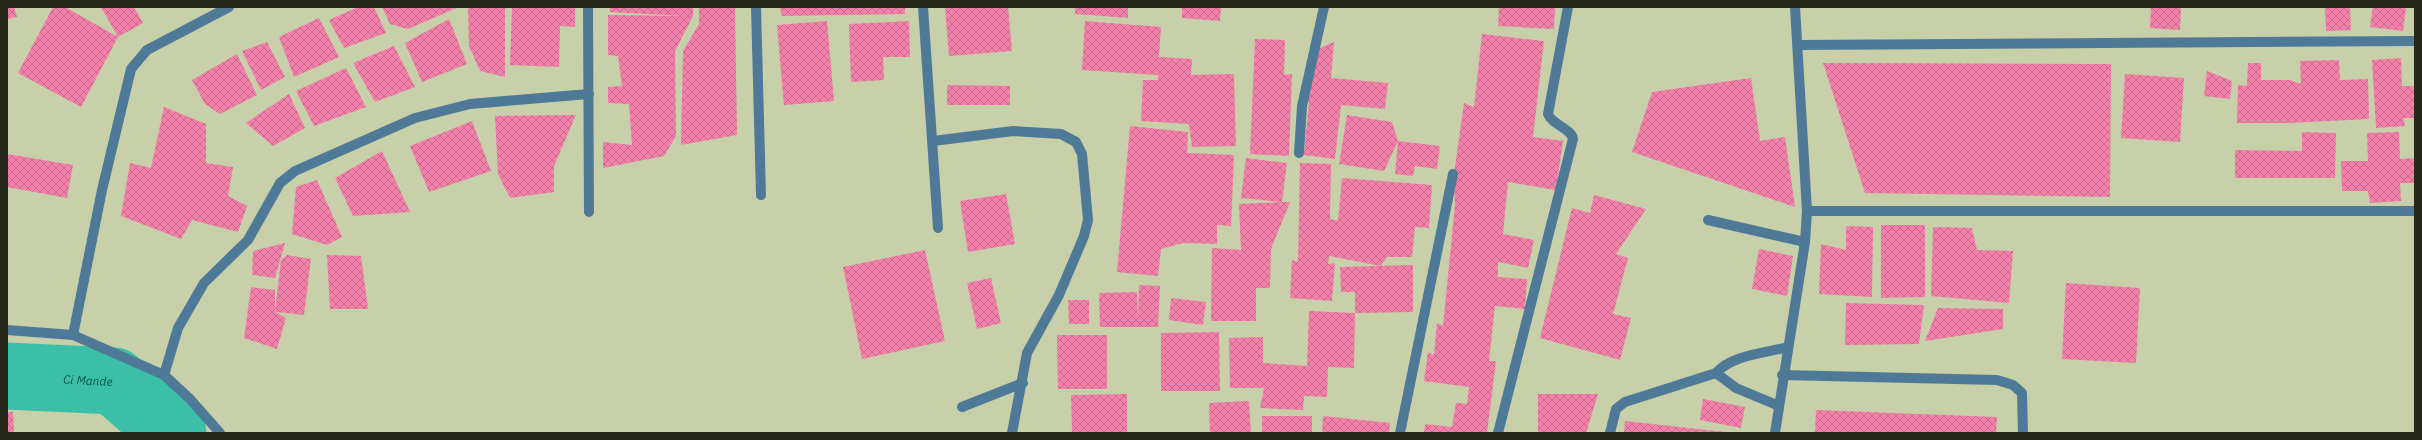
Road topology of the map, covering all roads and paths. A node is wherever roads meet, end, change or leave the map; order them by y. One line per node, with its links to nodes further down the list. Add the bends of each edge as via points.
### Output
1 (229, 7): 22 (street, via 147,50 131,69 102,190)
2 (588, 7): 10 (street)
3 (756, 7): 14 (street)
4 (923, 7): 11 (street)
5 (1324, 7): 12 (street, via 1302,106)
6 (1568, 7): 33 (street, via 1548,114 1551,121 1573,140)
7 (1795, 7): 9 (street)
8 (2415, 41): 9 (street)
9 (1798, 45): 15 (street)
10 (589, 94): 17 (street); 25 (street, via 470,104 415,118 296,171 280,183 248,240 204,283 178,328)
11 (933, 141): 19 (street); 27 (street, via 1013,131 1061,134 1076,142 1082,154 1088,220 1084,236 1059,295 1027,353)
12 (1299, 153)
13 (1453, 174): 32 (street)
14 (761, 195)
15 (1807, 211): 16 (street); 20 (street)
16 (2415, 211)
17 (589, 212)
18 (1708, 220): 20 (street)
19 (938, 228)
20 (1805, 242): 23 (street)
21 (7, 330): 22 (street)
22 (73, 335): 25 (street)
23 (1788, 347): 24 (street, via 1733,361 1722,366); 26 (street)
24 (1716, 373): 28 (street, via 1736,388); 34 (street, via 1625,402 1616,409)
25 (164, 375): 30 (street, via 190,399)
26 (1782, 375): 28 (street); 36 (street, via 1997,380 2013,384 2022,393)
27 (1023, 383): 29 (street); 31 (street)
28 (1778, 406): 35 (street)
29 (962, 407)
30 (220, 433)
31 (1012, 433)
32 (1400, 433)
33 (1498, 433)
34 (1610, 433)
35 (1775, 433)
36 (2023, 433)

